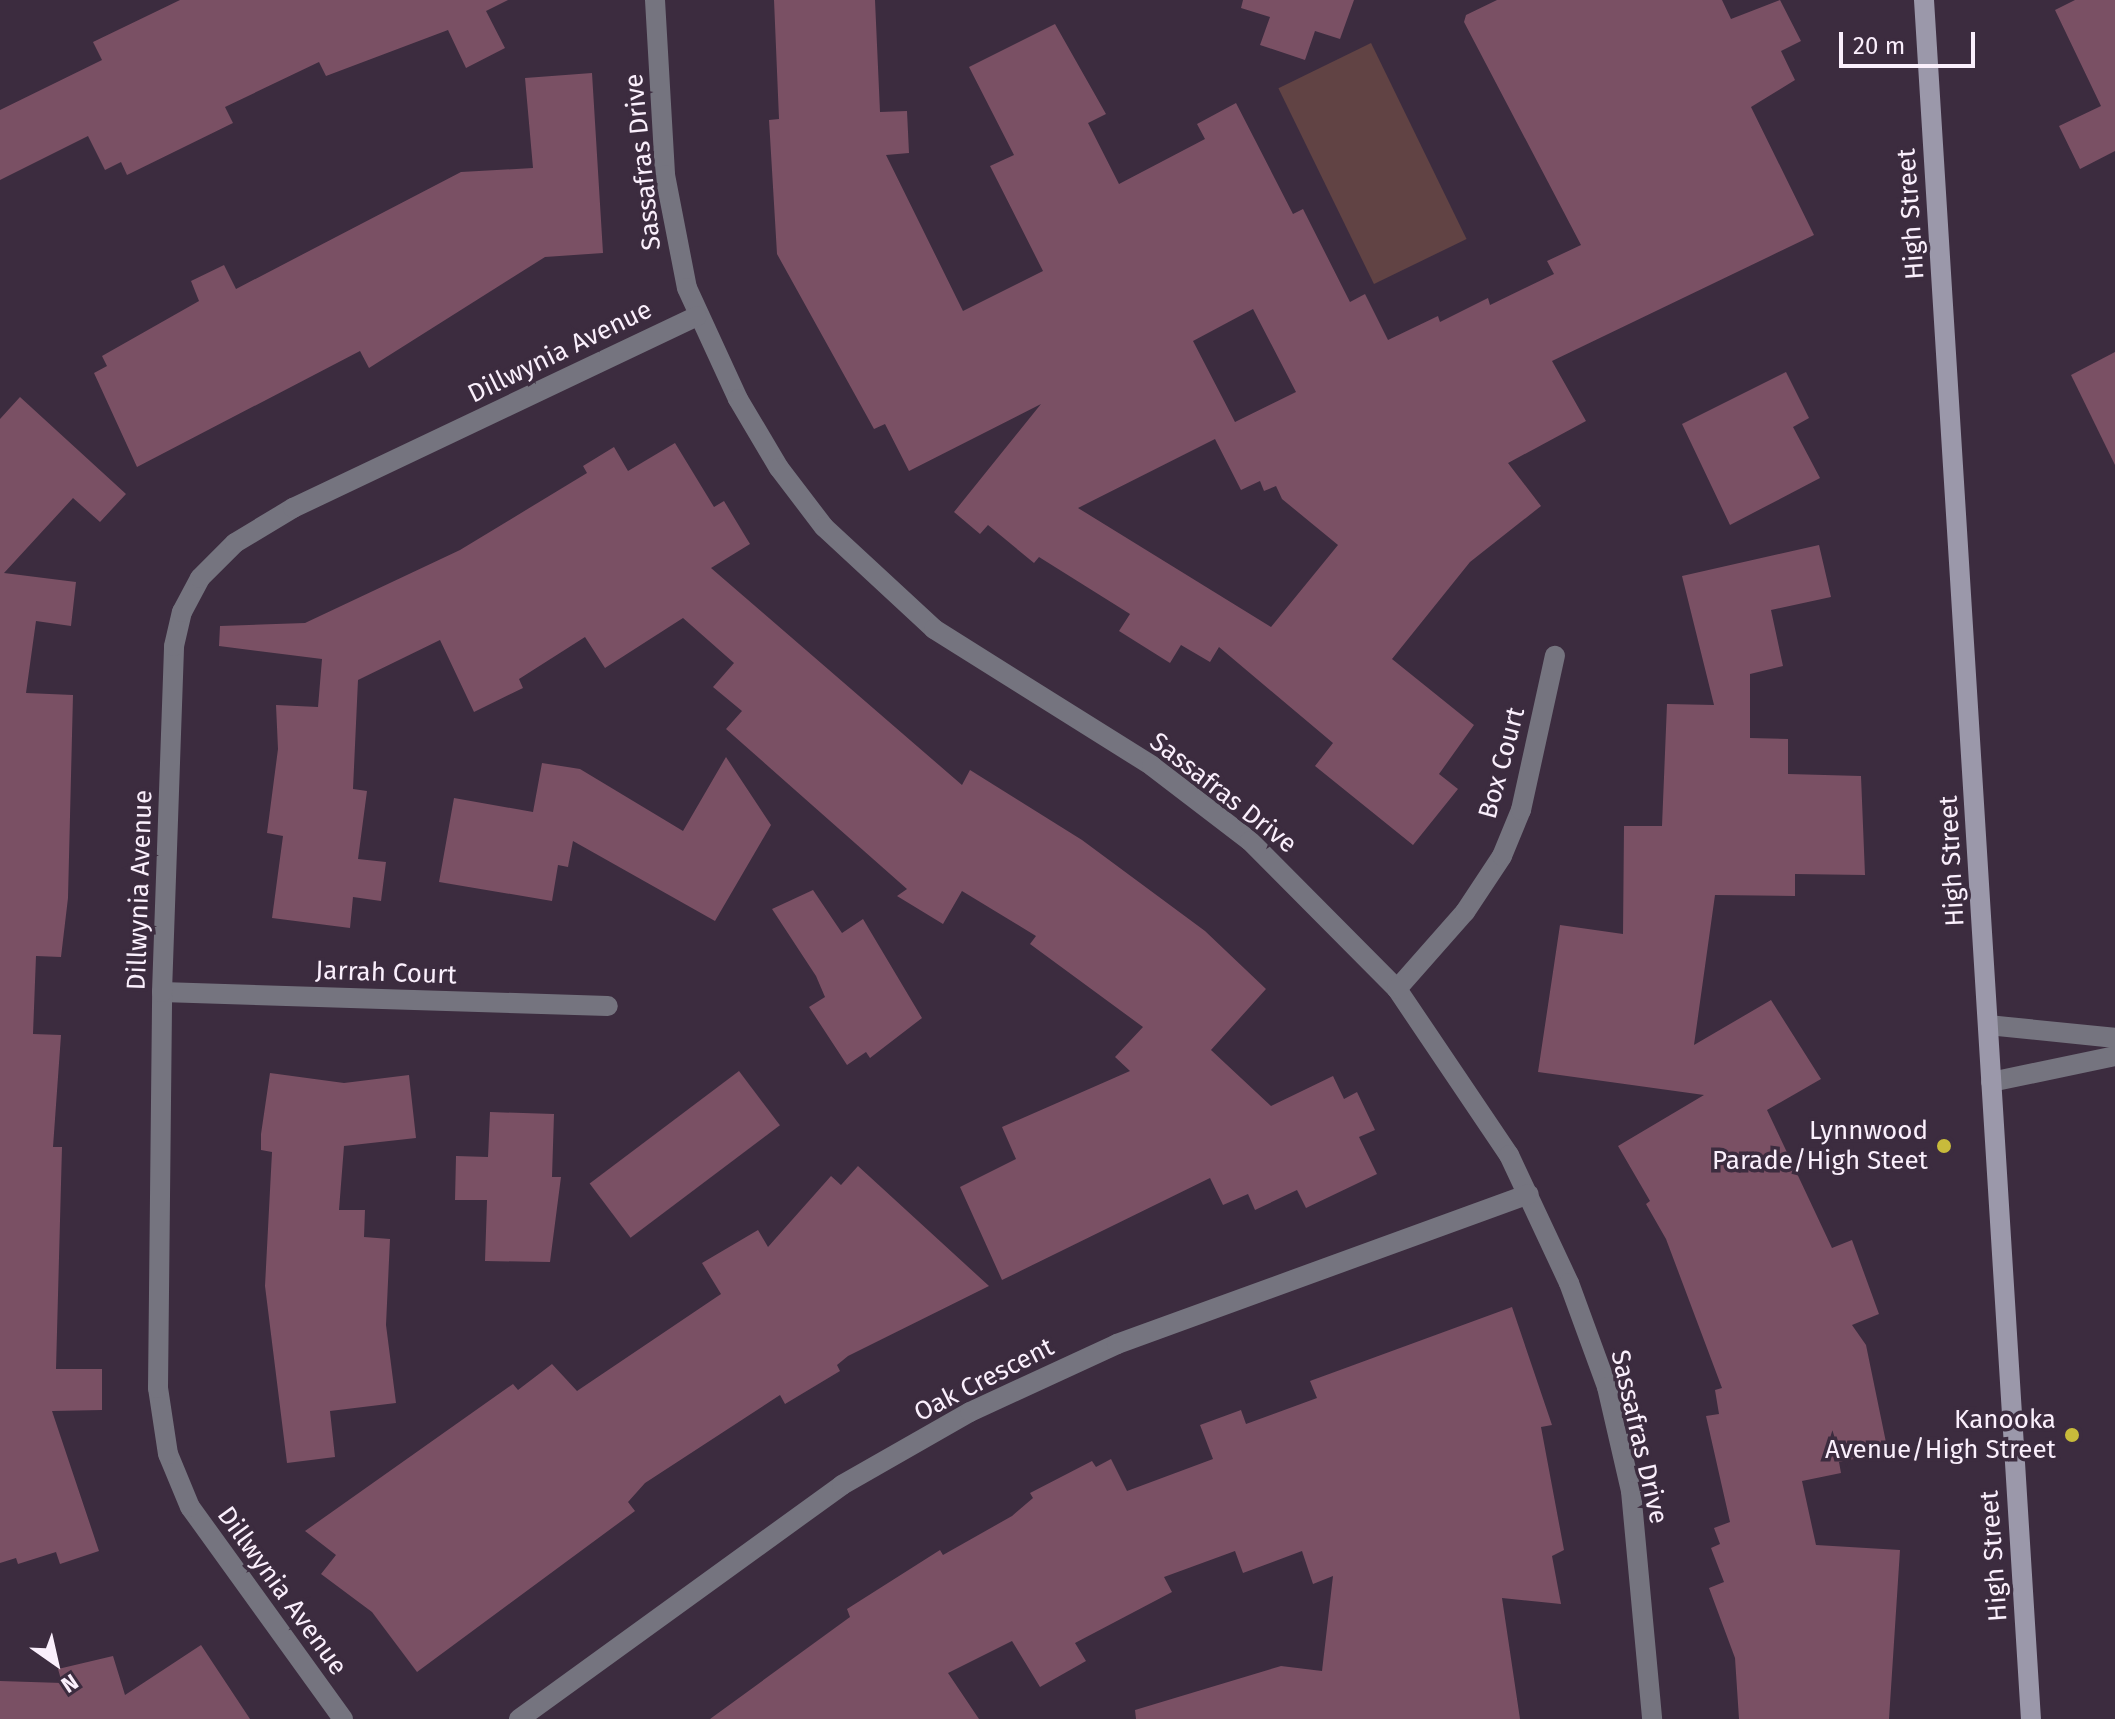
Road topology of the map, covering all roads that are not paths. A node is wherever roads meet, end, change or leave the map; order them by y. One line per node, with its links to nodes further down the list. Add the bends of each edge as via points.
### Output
1 (655, 0): 3 (street, Sassafras Drive, via 667,189 675,244)
2 (1924, 0): 8 (main road, High Street)
3 (697, 316): 5 (street, Sassafras Drive, via 779,468 870,575 934,629 1152,766 1250,841); 6 (street, Dillwynia Avenue, via 293,508 235,543 200,578 174,646)
4 (1555, 656): 5 (street, Box Court, via 1521,810 1502,856 1465,912)
5 (1397, 989): 12 (street, Sassafras Drive, via 1458,1072)
6 (162, 992): 7 (street, Jarrah Court); 13 (street, Dillwynia Avenue, via 154,1304 168,1454 190,1507 227,1566)
7 (608, 1006)
8 (1988, 1025): 9 (street); 11 (main road, High Street)
9 (2115, 1038)
10 (2115, 1056): 11 (street)
11 (1991, 1082): 16 (main road, High Street)
12 (1529, 1194): 14 (street, Oak Crescent, via 1117,1344 970,1412 842,1485); 15 (street, Sassafras Drive, via 1569,1283 1614,1417 1631,1491)
13 (343, 1719)
14 (519, 1719)
15 (1652, 1719)
16 (2031, 1719)

